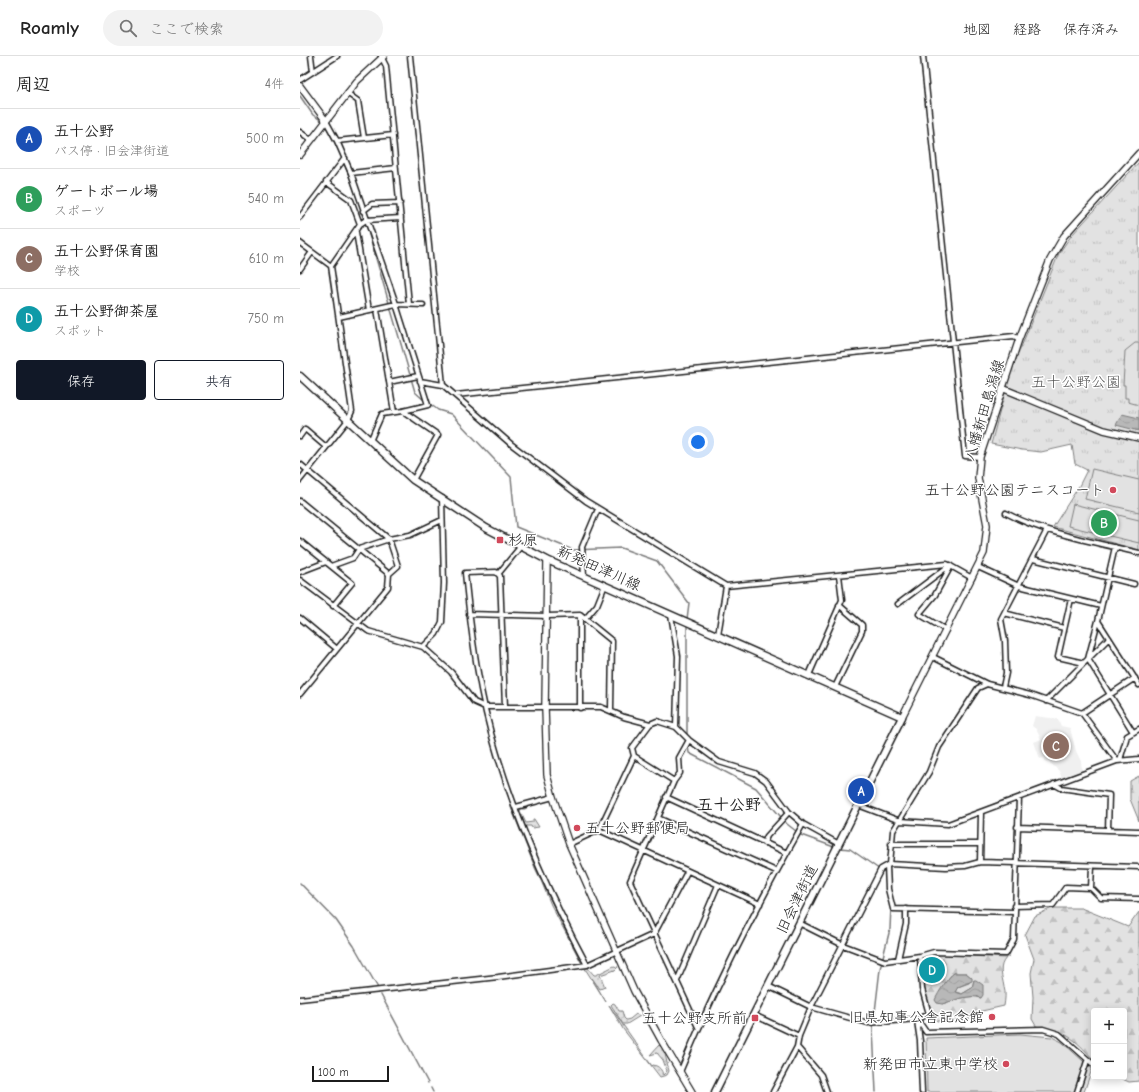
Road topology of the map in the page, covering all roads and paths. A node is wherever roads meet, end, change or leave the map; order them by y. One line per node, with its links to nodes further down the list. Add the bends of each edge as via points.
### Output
1 (311, 56): 6 (street)
2 (337, 56): 6 (street)
3 (382, 56): 9 (street); 12 (street, via 386,66)
4 (410, 56): 45 (street)
5 (923, 56): 40 (street)
6 (313, 72): 7 (street)
7 (300, 80)
8 (300, 86): 10 (street)
9 (347, 93): 10 (street); 13 (street, via 358,101)
10 (326, 121): 14 (street); 15 (street)
11 (300, 132): 14 (street)
12 (393, 135): 13 (street); 19 (street)
13 (364, 138): 15 (street)
14 (311, 140): 17 (street)
15 (338, 141): 18 (street)
16 (1139, 153): 39 (street, 八幡新田島潟線, via 1064,236 1050,260)
17 (300, 155)
18 (344, 158): 20 (street); 21 (street)
19 (396, 168): 20 (street); 22 (street)
20 (351, 173): 23 (street)
21 (326, 182): 24 (street); 27 (street, via 351,200)
22 (400, 203): 23 (street, via 372,204); 25 (street)
23 (363, 211): 26 (street)
24 (300, 217)
25 (401, 218): 26 (street); 34 (street)
26 (366, 220): 27 (street); 33 (street)
27 (360, 224): 28 (street)
28 (356, 232): 31 (street); 37 (street)
29 (300, 243): 30 (street)
30 (312, 252): 31 (street); 32 (street)
31 (331, 266): 38 (street)
32 (300, 269)
33 (396, 304): 34 (street); 36 (street); 42 (street)
34 (409, 304): 35 (street)
35 (423, 305)
36 (377, 309): 37 (street); 44 (street)
37 (369, 310): 38 (street)
38 (339, 317): 50 (street, via 352,411)
39 (1019, 339): 40 (street, via 1014,336); 46 (street, 八幡新田島潟線)
40 (953, 343): 47 (street); 55 (street, via 966,456)
41 (300, 376): 50 (main road, 新発田津川線)
42 (418, 376): 43 (street); 44 (street)
43 (420, 381): 45 (street); 48 (street, via 428,405)
44 (389, 382): 49 (street)
45 (443, 385): 47 (street)
46 (1002, 388): 52 (street, via 1104,430); 55 (street, 八幡新田島潟線)
47 (456, 395): 62 (street, via 511,444)
48 (403, 411): 49 (street); 59 (street, via 438,435)
49 (394, 412): 53 (street, via 382,414)
50 (348, 420): 53 (main road, 新発田津川線); 54 (street)
51 (300, 436): 54 (street, via 305,429)
52 (1139, 438)
53 (370, 441): 59 (main road, 新発田津川線)
54 (326, 447): 57 (street)
55 (980, 457): 77 (street, 八幡新田島潟線, via 978,478 987,536)
56 (300, 464): 57 (street)
57 (308, 470): 58 (street); 66 (street)
58 (300, 480)
59 (413, 480): 60 (main road, 新発田津川線)
60 (442, 498): 64 (street); 68 (main road, 新発田津川線, via 486,528)
61 (300, 501): 70 (street)
62 (598, 509): 81 (street, via 582,547); 88 (street)
63 (1006, 513): 65 (street)
64 (442, 520): 66 (street, via 410,535); 109 (street, via 442,622 436,634)
65 (1047, 530): 69 (street); 72 (street)
66 (389, 539): 70 (street); 80 (street, via 398,566)
67 (300, 541): 74 (street)
68 (521, 546): 73 (main road, 新発田津川線); 79 (street)
69 (1115, 547): 71 (street); 84 (street)
70 (359, 549): 76 (street, via 353,558); 80 (street)
71 (1139, 553)
72 (1033, 559): 84 (street); 89 (street)
73 (547, 560): 81 (main road, 新発田津川線); 100 (street)
74 (326, 562): 76 (street); 78 (street)
75 (950, 565): 82 (street); 83 (street); 91 (street); 106 (street, via 935,595 919,614)
76 (331, 566): 92 (street, via 352,583)
77 (978, 567): 83 (street, 八幡新田島潟線); 89 (street)
78 (300, 572)
79 (499, 573): 96 (street, via 465,573); 98 (street)
80 (389, 574): 104 (street, via 388,587)
81 (584, 575): 87 (main road, 新発田津川線)
82 (839, 575): 88 (street); 93 (street, via 842,600)
83 (972, 578): 106 (street, 八幡新田島潟線)
84 (1108, 578): 86 (street); 94 (street)
85 (300, 580): 92 (street)
86 (1134, 584)
87 (605, 585): 97 (main road, 新発田津川線); 101 (street, via 597,605)
88 (726, 586): 107 (street)
89 (1019, 586): 90 (street); 95 (street)
90 (1071, 598): 94 (street); 105 (street)
91 (898, 604)
92 (333, 606): 104 (street)
93 (839, 606): 114 (street); 118 (street, via 862,625 862,631)
94 (1101, 606): 103 (street)
95 (1004, 613): 105 (street); 119 (street, via 1001,619 1006,648)
96 (469, 614): 98 (street); 123 (street)
97 (671, 614): 107 (main road, 新発田津川線); 131 (street, via 678,656)
98 (501, 615): 100 (street); 124 (street)
99 (580, 615): 100 (street); 101 (street); 126 (street)
100 (548, 616): 125 (street)
101 (586, 618): 127 (street, via 612,641)
102 (301, 621): 110 (street)
103 (1098, 621): 108 (street); 112 (street)
104 (356, 624): 109 (street, via 368,631); 110 (street)
105 (1064, 628): 113 (street, via 1058,657)
106 (946, 630): 111 (street, 八幡新田島潟線)
107 (718, 635): 114 (main road, 新発田津川線)
108 (1109, 638): 112 (street); 115 (street)
109 (423, 647): 123 (street, via 451,672 474,702)
110 (336, 649): 120 (street)
111 (933, 657): 116 (street); 129 (street, 八幡新田島潟線)
112 (1088, 659): 113 (street); 121 (street)
113 (1084, 663): 122 (street)
114 (808, 675): 118 (main road, 新発田津川線)
115 (1135, 678): 117 (street); 121 (street)
116 (987, 684): 119 (street); 148 (street, via 978,688 939,747 929,772)
117 (1139, 685)
118 (835, 687): 129 (main road, 新発田津川線)
119 (1003, 687): 122 (street)
120 (300, 694)
121 (1109, 695): 128 (street); 133 (street)
122 (1046, 701): 128 (street)
123 (485, 707): 124 (street); 144 (street, via 497,754)
124 (506, 707): 125 (street)
125 (545, 707): 126 (street); 140 (street, via 547,775)
126 (580, 708): 127 (street, via 601,707)
127 (611, 710): 130 (street, via 624,717)
128 (1082, 713): 137 (street)
129 (902, 717): 143 (main road, 旧会津街道)
130 (650, 724): 131 (street, via 657,722); 135 (street, via 632,748)
131 (676, 727): 134 (street)
132 (1139, 729): 133 (street)
133 (1133, 732): 137 (street, via 1127,736)
134 (688, 740): 138 (street, via 679,758 680,774); 145 (street, via 719,762 755,773 766,781)
135 (634, 756): 138 (street); 151 (street)
136 (1139, 759): 137 (street)
137 (1119, 761): 139 (street)
138 (674, 780): 141 (street)
139 (1054, 784): 142 (street); 152 (street, via 1061,788 1109,795)
140 (553, 797): 144 (street); 155 (street)
141 (666, 797): 147 (street); 154 (street)
142 (1019, 798): 146 (street); 150 (street)
143 (858, 805): 148 (street); 156 (main road, 旧会津街道)
144 (516, 807): 181 (street, via 539,870)
145 (789, 812): 149 (street); 154 (street, via 767,836)
146 (982, 812): 148 (street, via 948,824); 158 (street)
147 (658, 818): 159 (street); 167 (street)
148 (900, 821): 157 (street, via 893,832)
149 (803, 824): 156 (street); 160 (street)
150 (1017, 827): 152 (street); 162 (street)
151 (600, 830): 155 (street); 159 (street)
152 (1108, 830): 153 (street)
153 (1139, 831)
154 (764, 843): 160 (street)
155 (569, 844): 178 (street)
156 (839, 844): 175 (main road, 旧会津街道)
157 (891, 844): 158 (street); 163 (street)
158 (980, 844): 161 (street)
159 (643, 851): 166 (street); 176 (street, via 630,881)
160 (786, 853): 167 (street)
161 (980, 862): 162 (street); 163 (street, via 946,867)
162 (1015, 863): 164 (street); 172 (street)
163 (888, 865): 173 (street, via 888,890 893,909); 177 (street, via 881,869)
164 (1092, 866): 165 (street); 169 (street)
165 (1139, 867)
166 (687, 872): 168 (street); 176 (street)
167 (776, 872): 171 (street)
168 (718, 885): 171 (street); 182 (street)
169 (1091, 888): 170 (street, via 1101,898); 172 (street, via 1066,887 1053,905)
170 (1139, 899)
171 (760, 904): 188 (street)
172 (1014, 906): 174 (street)
173 (906, 909): 174 (street); 180 (street, via 906,924)
174 (1014, 912): 179 (street, via 1014,939 1006,954 934,952)
175 (799, 923): 177 (street); 183 (main road, 旧会津街道)
176 (654, 934): 178 (street); 182 (street)
177 (843, 945): 180 (street, via 886,961); 185 (street)
178 (617, 952): 181 (street); 193 (street, via 634,991)
179 (920, 956): 180 (street); 187 (street, via 922,989 929,1014)
180 (898, 959)
181 (587, 965): 184 (street, via 498,978)
182 (677, 981): 188 (street)
183 (768, 986): 185 (street); 186 (main road, 旧会津街道)
184 (300, 999)
185 (811, 1007): 187 (street, via 868,1024); 189 (street)
186 (754, 1015): 189 (street); 195 (main road, 旧会津街道)
187 (917, 1018): 191 (street, via 926,1032 1042,1029 1060,1034 1072,1043); 198 (street)
188 (698, 1027): 193 (street)
189 (799, 1036): 190 (street)
190 (797, 1046): 196 (street); 197 (street, via 821,1075)
191 (1087, 1061): 192 (street); 199 (street)
192 (1091, 1063)
193 (680, 1072): 194 (street)
194 (692, 1092)
195 (715, 1092)
196 (773, 1092)
197 (827, 1092)
198 (922, 1092)
199 (1077, 1092)

